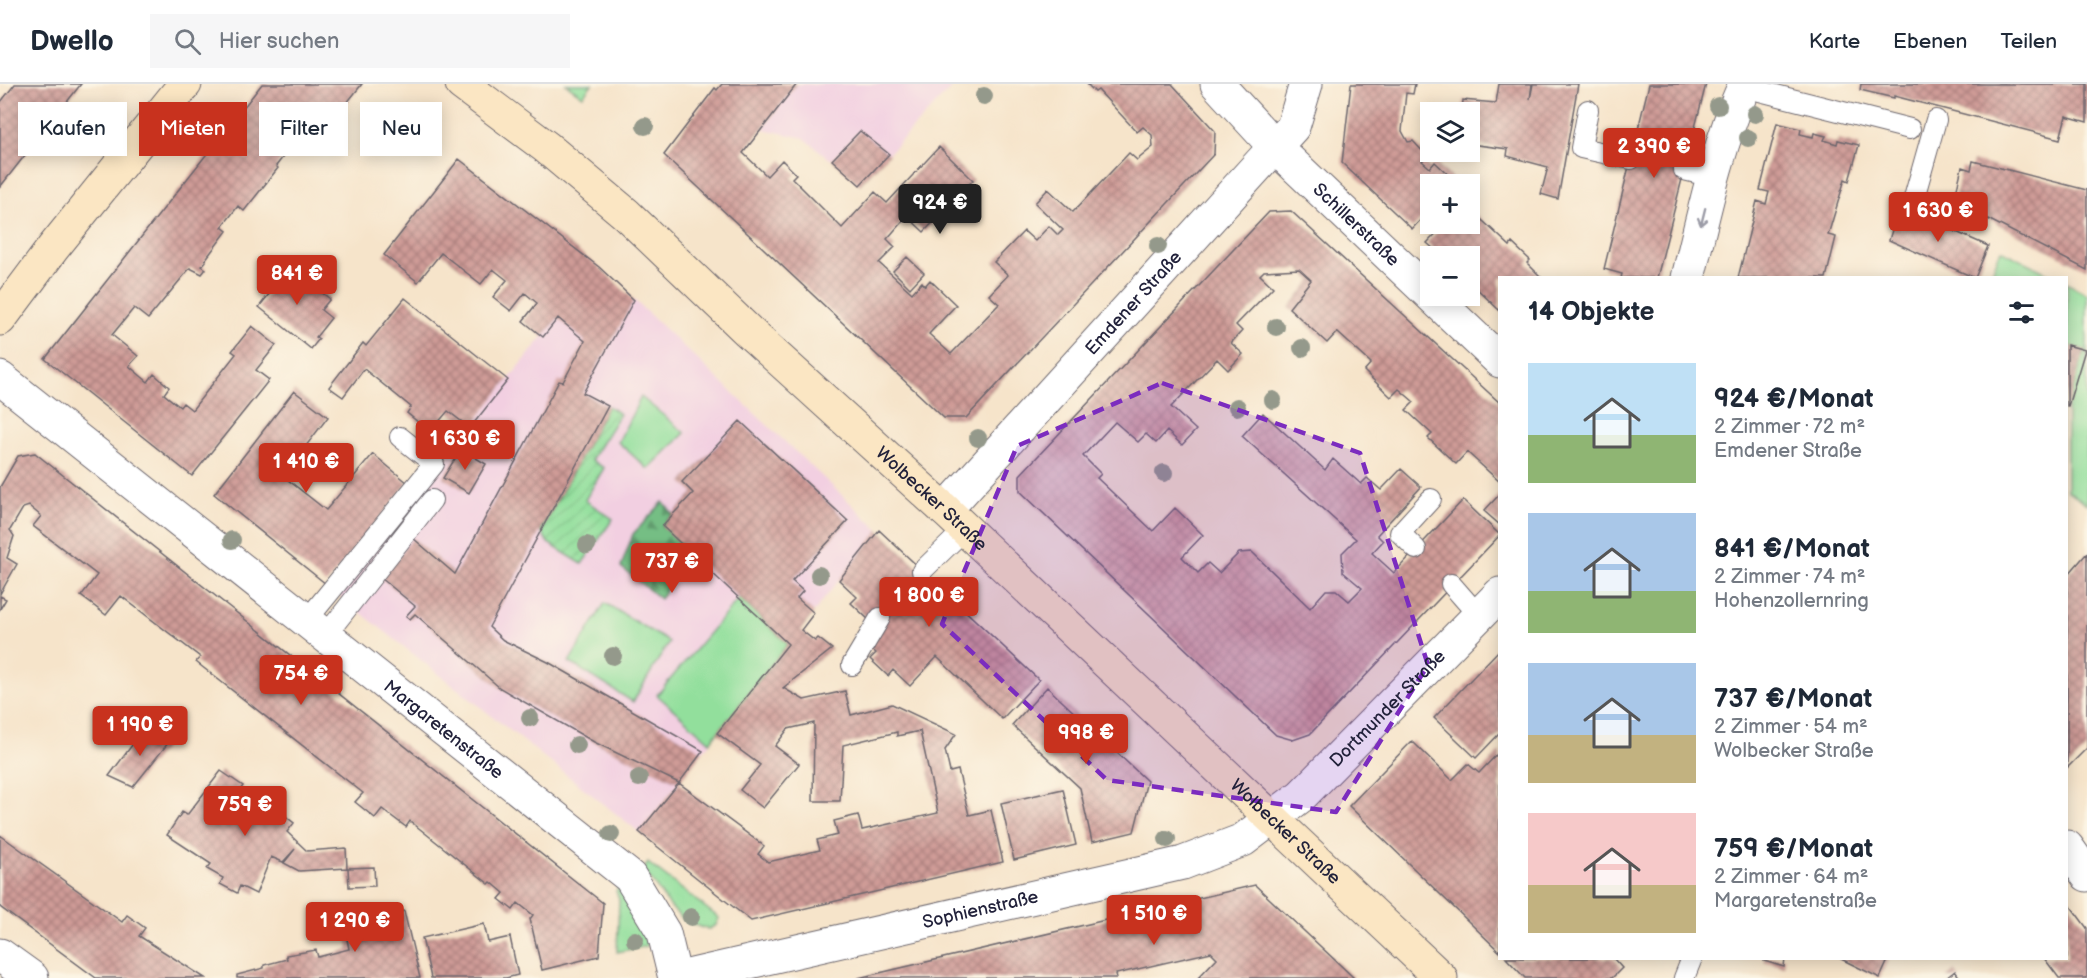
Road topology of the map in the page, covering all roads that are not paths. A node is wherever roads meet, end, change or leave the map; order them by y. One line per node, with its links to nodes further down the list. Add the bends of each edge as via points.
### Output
1 (185, 84): 13 (main road)
2 (462, 84): 19 (main road, Wolbecker Straße, via 626,214)
3 (1217, 84): 9 (street, Schillerstraße)
4 (1305, 84): 9 (street, Emdener Straße, via 1293,127)
5 (1745, 85): 8 (lane); 12 (street, one-way to 12, via 1699,174)
6 (1588, 110): 10 (lane, via 1581,148)
7 (1936, 120): 11 (lane)
8 (1910, 129)
9 (1275, 147): 14 (street, Schillerstraße); 19 (street, Emdener Straße)
10 (1631, 159)
11 (1912, 205)
12 (1688, 276)
13 (0, 319)
14 (1498, 359)
15 (0, 378): 25 (street, Margaretenstraße)
16 (400, 437): 25 (lane, via 434,464)
17 (1431, 499): 20 (lane, via 1400,533)
18 (432, 500): 25 (lane)
19 (955, 520): 21 (lane); 27 (main road, Wolbecker Straße)
20 (1416, 549)
21 (922, 571)
22 (1451, 584): 23 (lane)
23 (1489, 605): 27 (street, Dortmunder Straße, via 1301,796)
24 (880, 618): 26 (lane)
25 (316, 628): 33 (street, Margaretenstraße, via 630,877 663,933)
26 (852, 665)
27 (1272, 818): 33 (street, Sophienstraße, via 1243,840 1184,863); 34 (main road, Wolbecker Straße)
28 (2068, 849): 29 (street)
29 (2087, 875)
30 (0, 955): 32 (street)
31 (1691, 960): 35 (lane)
32 (32, 978)
33 (677, 978)
34 (1441, 978)
35 (1684, 978)

